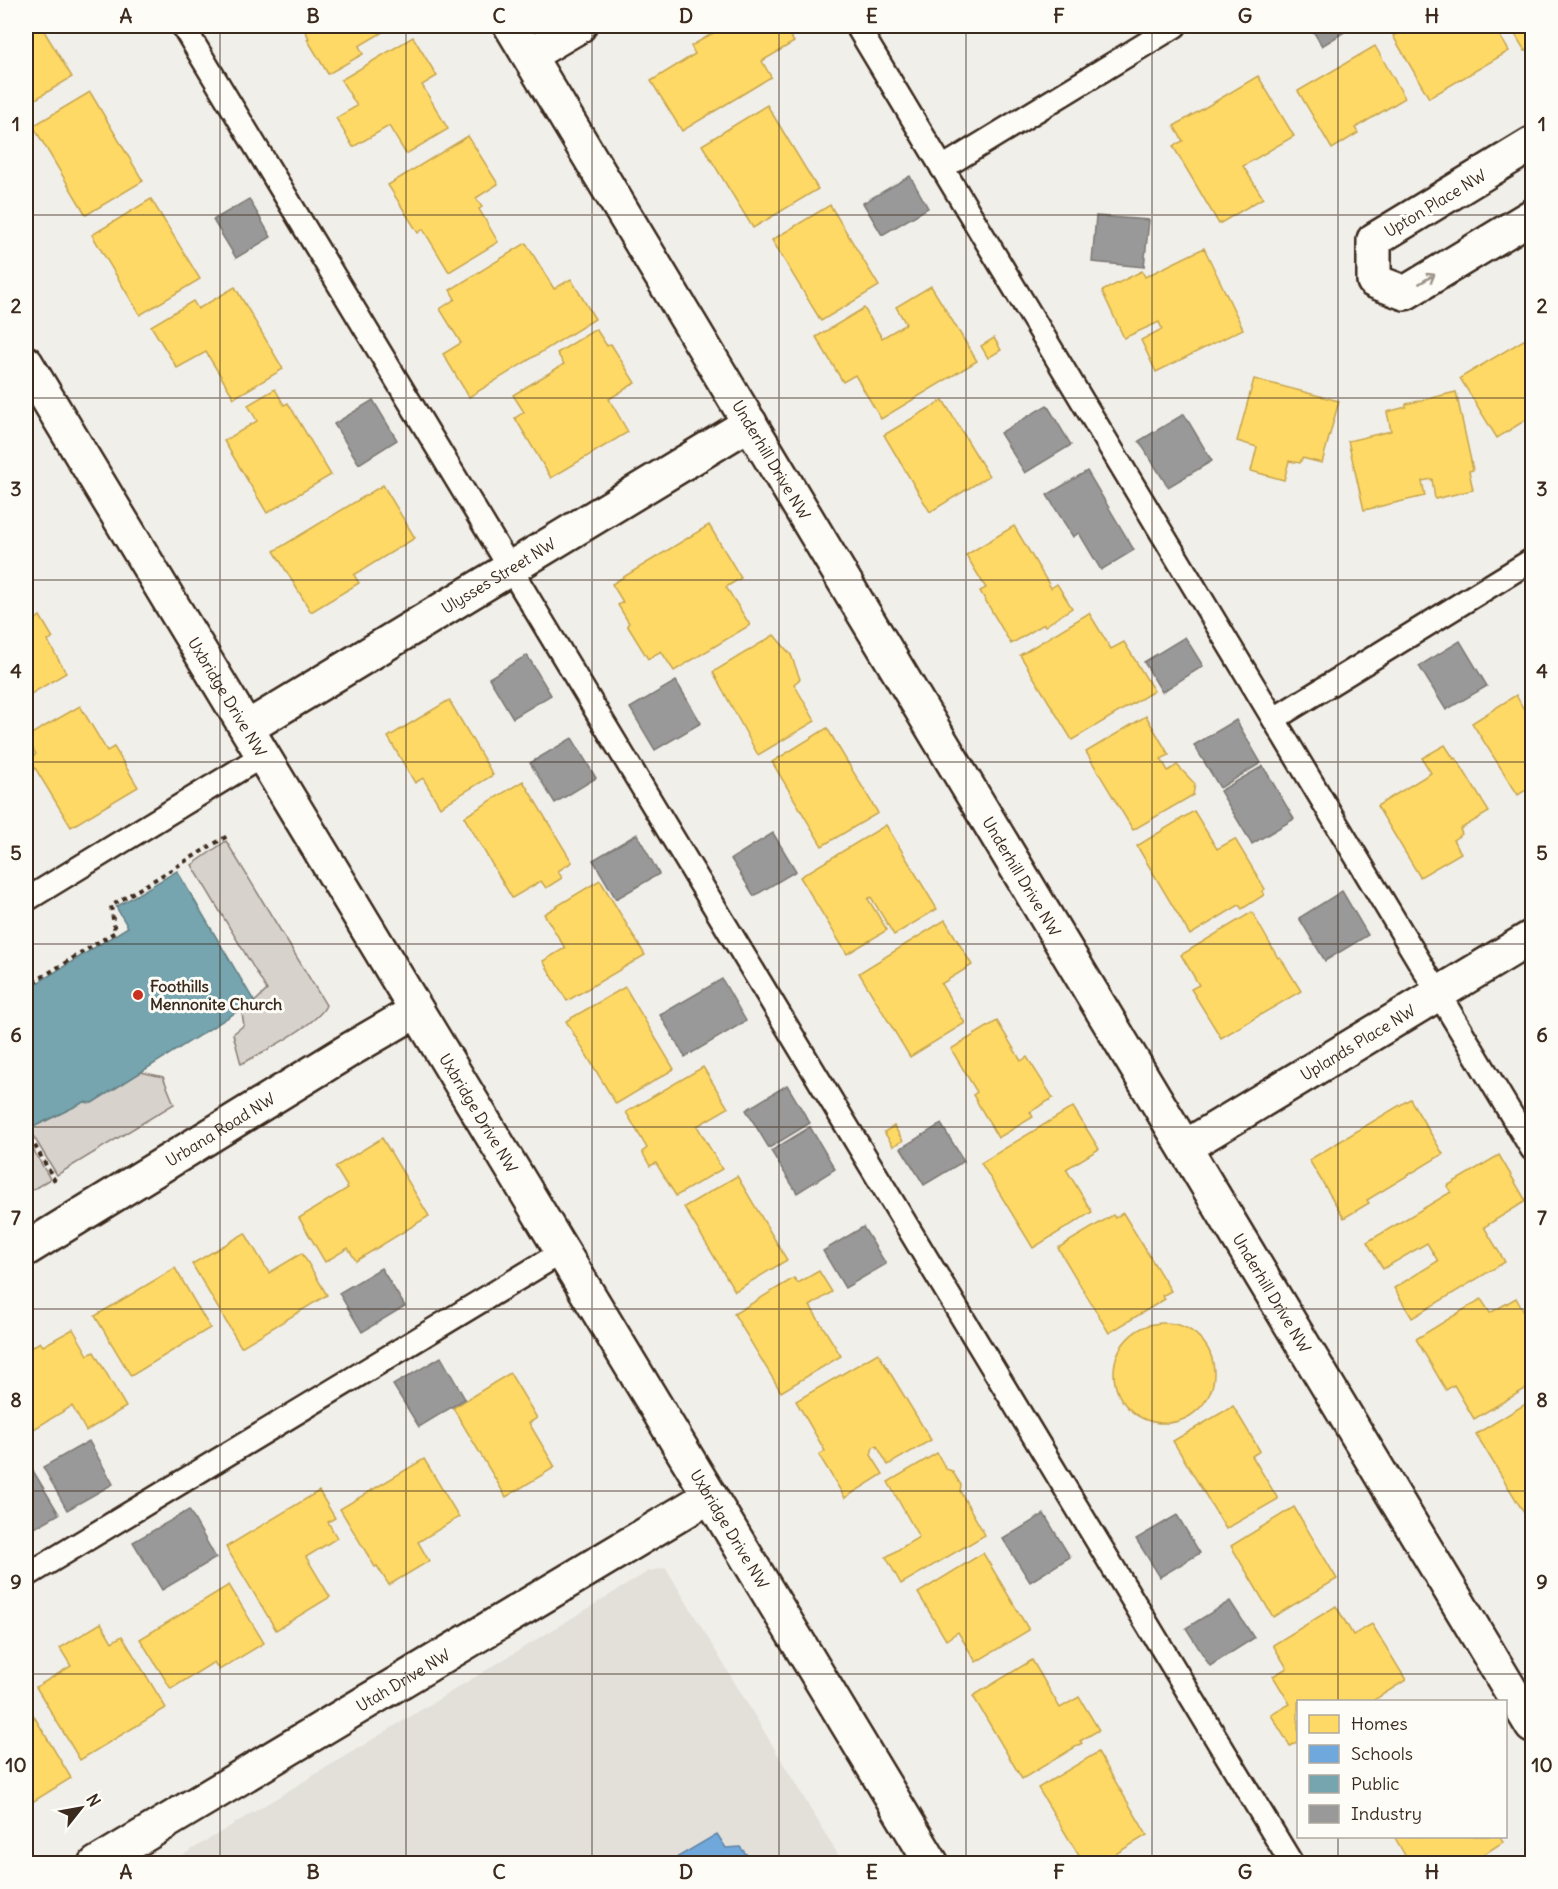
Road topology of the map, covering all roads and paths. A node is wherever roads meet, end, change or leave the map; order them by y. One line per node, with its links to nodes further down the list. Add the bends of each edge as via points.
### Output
1 (183, 26): 13 (lane)
2 (511, 26): 6 (street, Underhill Drive NW)
3 (579, 26): 6 (street)
4 (857, 26): 8 (lane)
5 (1175, 26): 8 (lane)
6 (530, 56): 11 (street, Underhill Drive NW)
7 (1533, 144): 9 (street, Upton Place NW, one-way to 9, via 1374,240 1374,281 1405,293)
8 (942, 168): 14 (lane)
9 (1533, 216)
10 (26, 363): 15 (street, Uxbridge Drive NW)
11 (750, 423): 13 (street, Ulysses Street NW); 23 (street, Underhill Drive NW)
12 (1533, 560): 14 (lane)
13 (511, 570): 15 (street, Ulysses Street NW); 33 (lane)
14 (1274, 719): 20 (lane)
15 (254, 742): 17 (lane); 21 (street, Uxbridge Drive NW)
16 (229, 835): 19 (path, via 111,906 115,932)
17 (26, 900)
18 (1533, 937): 20 (street, Uplands Place NW)
19 (26, 987)
20 (1438, 994): 23 (street, Uplands Place NW); 24 (lane)
21 (416, 1011): 26 (street, Urbana Road NW); 27 (street, Uxbridge Drive NW)
22 (26, 1130): 25 (path)
23 (1185, 1147): 30 (street, Underhill Drive NW)
24 (1533, 1149)
25 (55, 1181)
26 (26, 1246)
27 (562, 1252): 28 (street, Uxbridge Drive NW); 29 (lane)
28 (710, 1496): 31 (street, Utah Drive NW); 32 (street, Uxbridge Drive NW)
29 (26, 1576)
30 (1533, 1726)
31 (96, 1863)
32 (932, 1863)
33 (1292, 1863)

